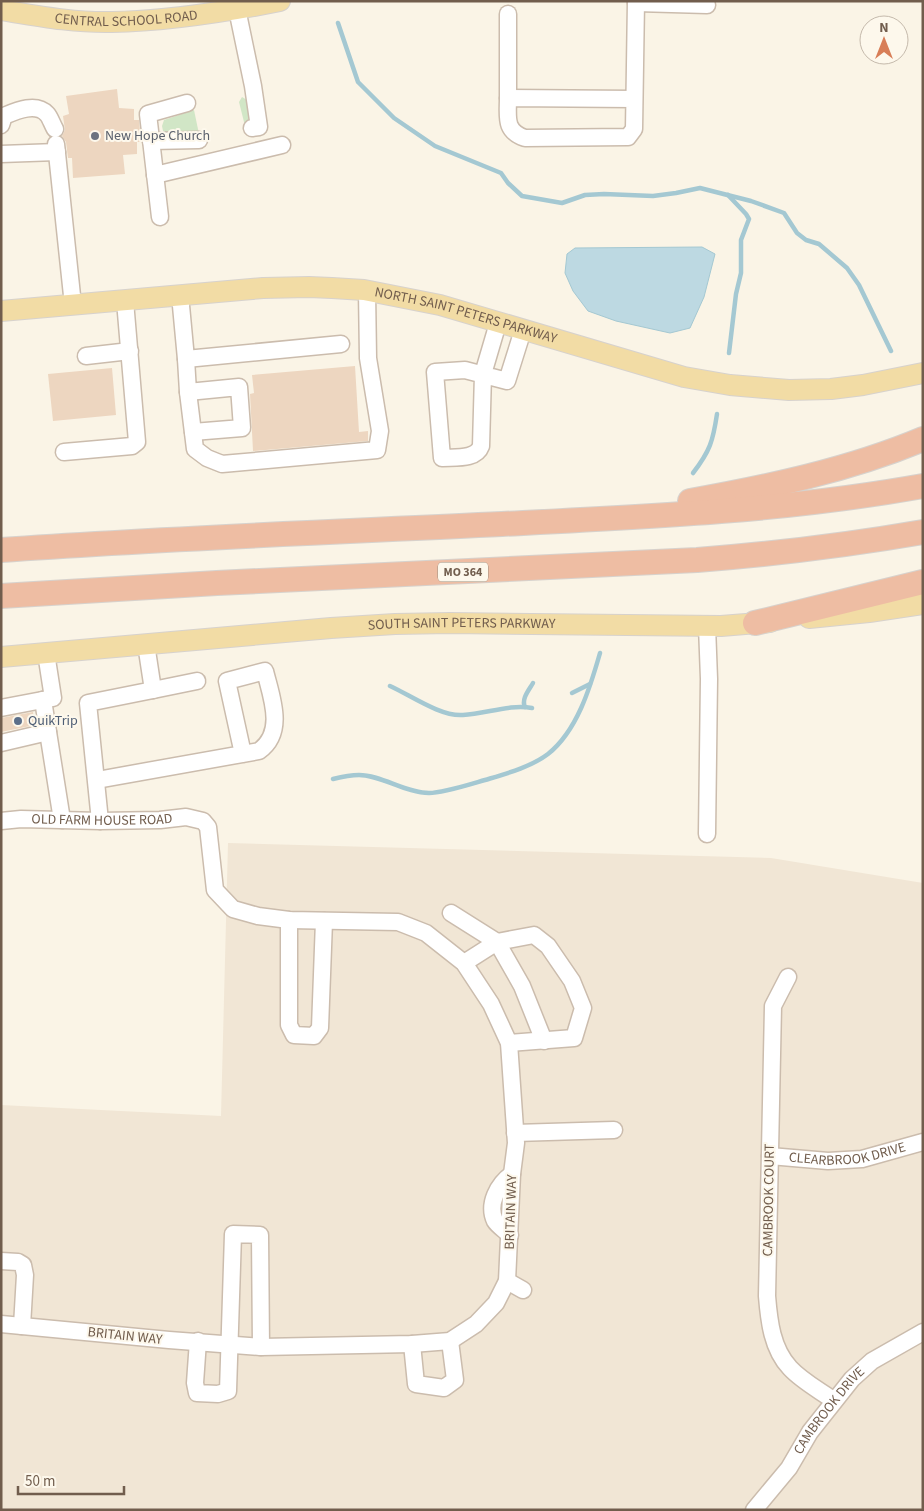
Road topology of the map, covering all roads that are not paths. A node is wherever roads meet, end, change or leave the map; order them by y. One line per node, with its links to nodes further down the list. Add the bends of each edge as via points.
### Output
1 (280, 1): 4 (main road, CENTRAL SCHOOL ROAD)
2 (636, 2): 3 (street); 8 (street)
3 (707, 5)
4 (247, 6): 5 (main road, CENTRAL SCHOOL ROAD, via 170,19 110,22); 11 (street, via 259,127)
5 (1, 10)
6 (508, 14): 7 (street)
7 (508, 98): 8 (street); 8 (street, via 509,126 515,135 525,138 628,137 634,129)
8 (634, 99)
9 (187, 103): 13 (street, via 148,114)
10 (1, 125): 14 (street, via 4,116 17,110 38,108 47,114)
11 (252, 128)
12 (199, 140): 13 (street)
13 (151, 141): 17 (street)
14 (56, 142): 16 (street); 22 (street)
15 (282, 145): 17 (street)
16 (1, 154)
17 (155, 175): 18 (street)
18 (160, 217)
19 (367, 291): 20 (main road, NORTH SAINT PETERS PARKWAY, via 309,287); 24 (main road, NORTH SAINT PETERS PARKWAY, via 440,306); 33 (street, via 368,348 380,431 378,450 222,464 206,458 195,449)
20 (180, 295): 21 (main road, NORTH SAINT PETERS PARKWAY); 29 (street)
21 (125, 300): 22 (main road, NORTH SAINT PETERS PARKWAY); 27 (street)
22 (73, 305): 23 (main road, NORTH SAINT PETERS PARKWAY)
23 (1, 311)
24 (498, 323): 25 (main road, NORTH SAINT PETERS PARKWAY); 31 (street)
25 (523, 330): 30 (main road, NORTH SAINT PETERS PARKWAY, via 684,377 755,388 789,390 864,386); 31 (street, via 507,381)
26 (341, 344): 29 (street)
27 (130, 351): 28 (street); 35 (street, via 137,442 132,446)
28 (86, 356)
29 (186, 359): 32 (street)
30 (923, 373)
31 (482, 374): 31 (street, via 479,452 442,458 435,372 465,370)
32 (188, 392): 33 (street); 33 (street, via 239,387 242,428)
33 (193, 432)
34 (923, 439): 37 (highway, via 802,478)
35 (64, 452)
36 (923, 486): 37 (highway, via 732,511)
37 (590, 520): 39 (highway)
38 (923, 532): 41 (highway, MO 364, via 783,553 697,560)
39 (1, 550)
40 (923, 582): 43 (highway)
41 (1, 596)
42 (923, 604): 43 (main road, SOUTH SAINT PETERS PARKWAY)
43 (755, 623): 44 (main road, SOUTH SAINT PETERS PARKWAY)
44 (707, 626): 45 (main road, SOUTH SAINT PETERS PARKWAY, via 395,624); 60 (street)
45 (146, 644): 46 (main road, SOUTH SAINT PETERS PARKWAY); 49 (street)
46 (46, 653): 47 (main road, SOUTH SAINT PETERS PARKWAY); 50 (street, via 53,698)
47 (1, 657)
48 (197, 681): 49 (street)
49 (154, 690): 55 (street, via 88,702)
50 (43, 700): 51 (street); 52 (street)
51 (1, 708)
52 (48, 732): 53 (street); 56 (street)
53 (1, 743)
54 (243, 754): 54 (street, via 264,748 275,724 265,672 227,681); 55 (street)
55 (97, 780): 58 (street)
56 (62, 820): 57 (street, OLD FARM HOUSE ROAD); 58 (street, OLD FARM HOUSE ROAD)
57 (1, 821)
58 (100, 821): 59 (street, OLD FARM HOUSE ROAD, via 186,817)
59 (203, 821): 62 (street, BRITAIN WAY, via 208,828 215,890 233,909)
60 (707, 834)
61 (451, 913): 64 (street)
62 (289, 920): 63 (street, BRITAIN WAY); 63 (street, via 289,1025 294,1035 314,1036 320,1028)
63 (324, 921): 65 (street, BRITAIN WAY, via 398,922 426,933)
64 (497, 942): 65 (street); 67 (street, via 522,986); 67 (street, via 534,935 548,946 572,981 583,1008 574,1038)
65 (464, 963): 68 (street, BRITAIN WAY, via 491,1004)
66 (788, 977): 72 (street, CAMBROOK COURT, via 773,1006)
67 (544, 1040): 68 (street)
68 (509, 1043): 70 (street, BRITAIN WAY)
69 (614, 1130): 70 (street)
70 (516, 1133): 74 (street, BRITAIN WAY)
71 (923, 1142): 72 (street, CLEARBROOK DRIVE, via 862,1159 828,1161)
72 (770, 1156): 84 (street, CAMBROOK COURT, via 769,1326 789,1368)
73 (1, 1261): 77 (street, via 23,1265)
74 (507, 1281): 75 (street); 80 (street, BRITAIN WAY, via 496,1303 476,1324)
75 (523, 1290)
76 (1, 1324): 77 (street, BRITAIN WAY)
77 (22, 1326): 79 (street, BRITAIN WAY)
78 (923, 1332): 84 (street, CAMBROOK DRIVE, via 872,1361)
79 (198, 1341): 82 (street, BRITAIN WAY); 82 (street, via 197,1393 218,1394 228,1390)
80 (450, 1341): 81 (street, BRITAIN WAY); 81 (street, via 455,1380 444,1388 416,1384)
81 (412, 1344): 83 (street, BRITAIN WAY)
82 (230, 1345): 83 (street, BRITAIN WAY); 83 (street, via 233,1234 260,1235)
83 (261, 1347)
84 (834, 1400): 85 (street, CAMBROOK DRIVE, via 789,1468)
85 (754, 1510)

